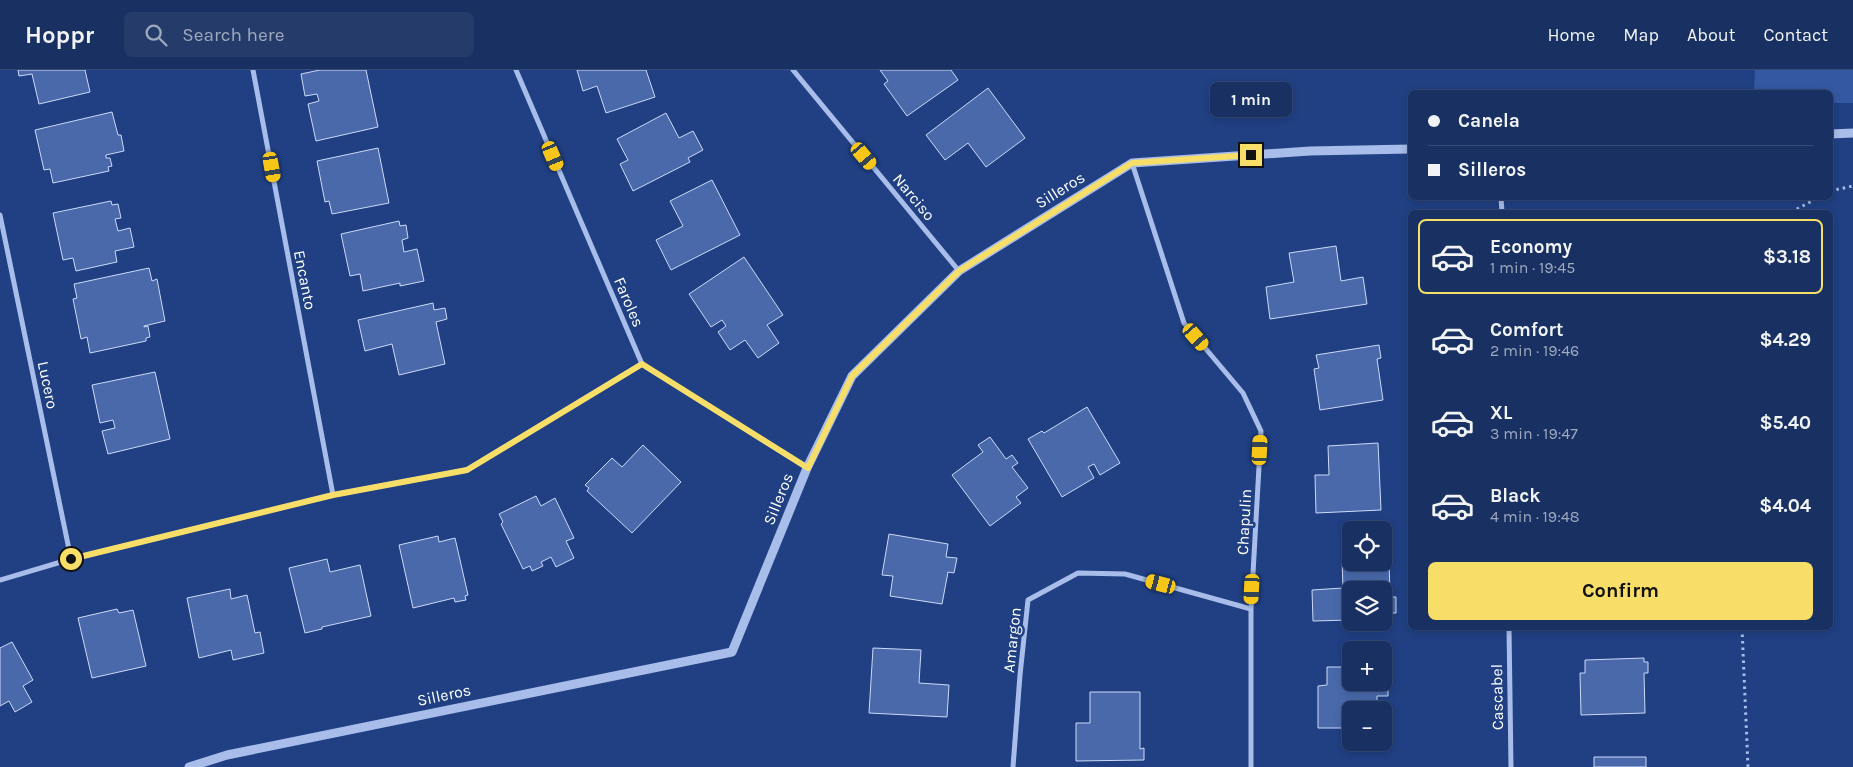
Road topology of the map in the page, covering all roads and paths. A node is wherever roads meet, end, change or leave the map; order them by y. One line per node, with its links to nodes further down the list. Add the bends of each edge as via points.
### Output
1 (253, 70): 16 (street, Encanto)
2 (516, 70): 14 (street, Faroles)
3 (793, 70): 13 (street, Narciso)
4 (1853, 133): 5 (street)
5 (1833, 134)
6 (1408, 149): 7 (street, Silleros, via 1310,150)
7 (1132, 163): 13 (street, Silleros); 19 (street, Chapulin, via 1184,323 1243,393 1261,431)
8 (1853, 186): 9 (path)
9 (1833, 190)
10 (1814, 200): 11 (path)
11 (1795, 210)
12 (0, 215): 17 (street, Lucero)
13 (959, 271): 15 (street, Silleros, via 852,376)
14 (642, 364): 15 (street); 16 (street, via 467,470)
15 (808, 468): 22 (street, Silleros, via 732,652 227,755)
16 (333, 495): 17 (street)
17 (71, 559): 18 (street)
18 (0, 580)
19 (1251, 609): 23 (street, Amargon, via 1124,574 1078,573 1028,600); 24 (street, Chapulin)
20 (1508, 630): 25 (street, Cascabel)
21 (1742, 630): 26 (path)
22 (189, 767)
23 (1013, 767)
24 (1251, 767)
25 (1511, 767)
26 (1748, 767)

